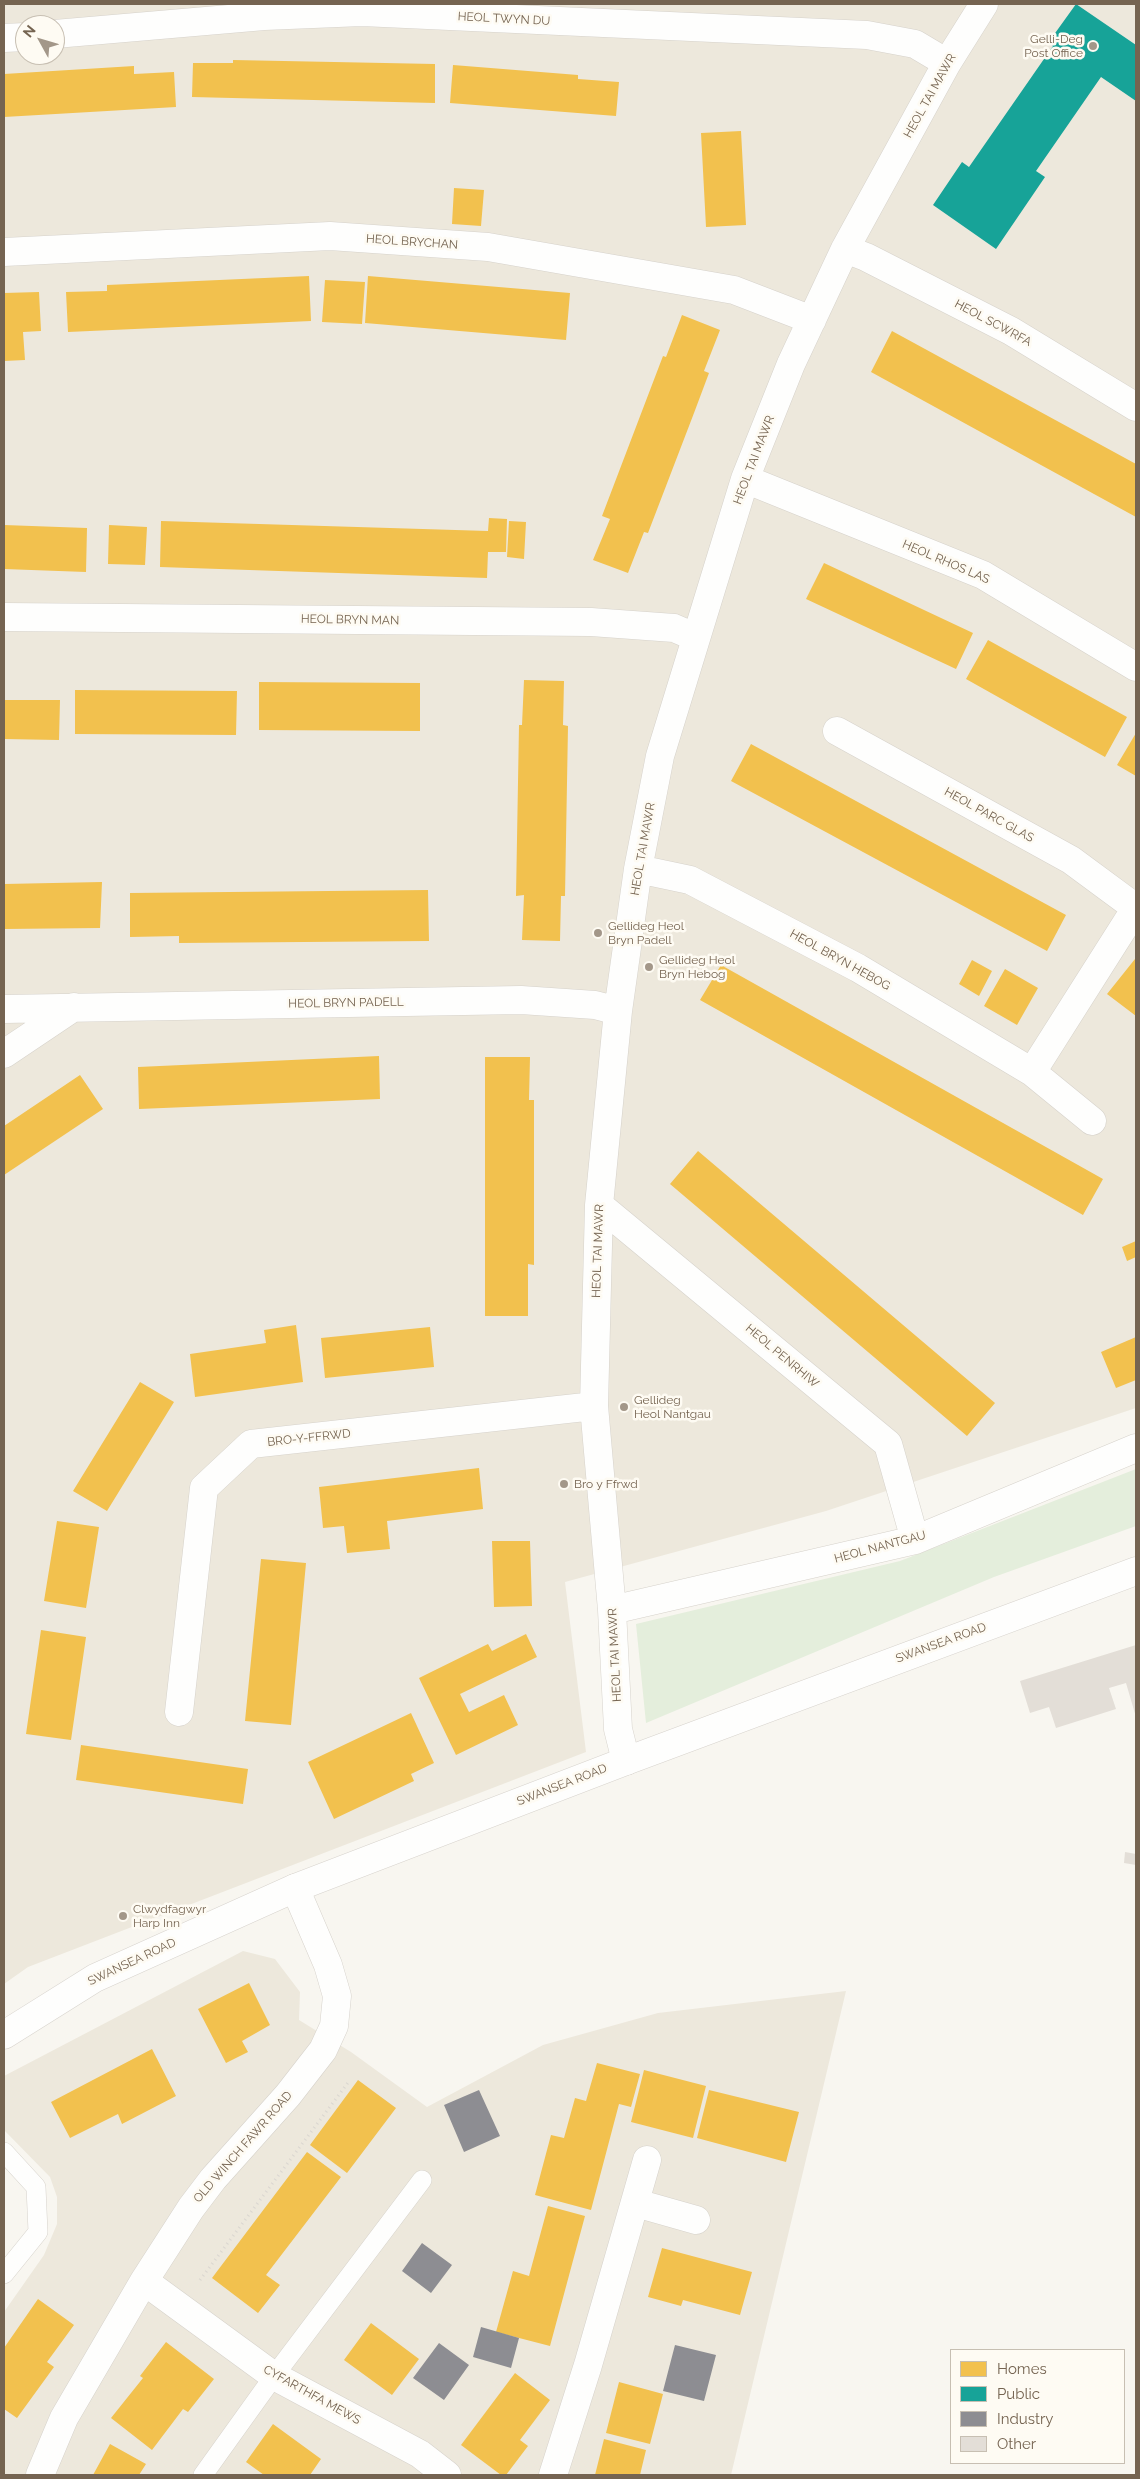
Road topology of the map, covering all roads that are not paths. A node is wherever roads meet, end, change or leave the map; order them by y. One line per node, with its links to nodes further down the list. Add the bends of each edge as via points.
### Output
1 (984, 4): 4 (street, HEOL TAI MAWR)
2 (362, 8): 3 (street, HEOL TWYN DU); 4 (street, HEOL TWYN DU, via 867,36 915,44)
3 (65, 33)
4 (947, 63): 5 (street, HEOL TAI MAWR)
5 (845, 249): 7 (street, HEOL TAI MAWR); 8 (street, HEOL SCWRFA, via 1011,330)
6 (4, 252): 7 (street, HEOL BRYCHAN, via 330,236 488,247 734,290)
7 (812, 320): 9 (street, HEOL TAI MAWR)
8 (1136, 407)
9 (745, 479): 11 (street, HEOL TAI MAWR); 12 (street, HEOL RHOS LAS, via 983,575)
10 (4, 617): 11 (street, HEOL BRYN MAN, via 591,622 674,628)
11 (695, 636): 14 (street, HEOL TAI MAWR, via 660,756)
12 (1136, 667)
13 (837, 731): 15 (street, HEOL PARC GLAS, via 1071,860)
14 (638, 869): 18 (street, HEOL TAI MAWR); 20 (street, HEOL BRYN HEBOG, via 690,880 858,968)
15 (1136, 908): 20 (street)
16 (74, 1007): 17 (street, HEOL BRYN PADELL); 18 (street, HEOL BRYN PADELL, via 521,1000 595,1005); 19 (street)
17 (4, 1009)
18 (618, 1011): 22 (street, HEOL TAI MAWR)
19 (4, 1054)
20 (1032, 1072): 21 (street, HEOL BRYN HEBOG)
21 (1092, 1121)
22 (599, 1204): 23 (street, HEOL TAI MAWR); 25 (street, HEOL PENRHIW, via 888,1444)
23 (594, 1406): 27 (street, HEOL TAI MAWR); 28 (street, BRO-Y-FFRWD, via 251,1444 204,1488)
24 (1136, 1448): 25 (street, HEOL NANTGAU)
25 (915, 1540): 27 (street, HEOL NANTGAU)
26 (1136, 1571): 29 (street, SWANSEA ROAD)
27 (612, 1610): 29 (street, HEOL TAI MAWR, via 618,1729)
28 (179, 1712)
29 (626, 1761): 30 (street, SWANSEA ROAD)
30 (295, 1888): 31 (street, SWANSEA ROAD, via 95,1978); 38 (street, OLD WINCH FAWR ROAD, via 328,1965 337,1996 334,2026 323,2050 288,2096 197,2200)
31 (4, 2035)
32 (4, 2152): 37 (lane, via 36,2187 38,2232)
33 (647, 2160): 35 (street)
34 (422, 2180): 39 (lane)
35 (636, 2203): 36 (street); 43 (street)
36 (696, 2220)
37 (4, 2274)
38 (144, 2281): 39 (street, CYFARTHFA MEWS); 40 (street, OLD WINCH FAWR ROAD, via 64,2418)
39 (274, 2376): 41 (lane); 42 (street, CYFARTHFA MEWS, via 420,2454)
40 (40, 2475)
41 (203, 2475)
42 (447, 2475)
43 (553, 2475)

